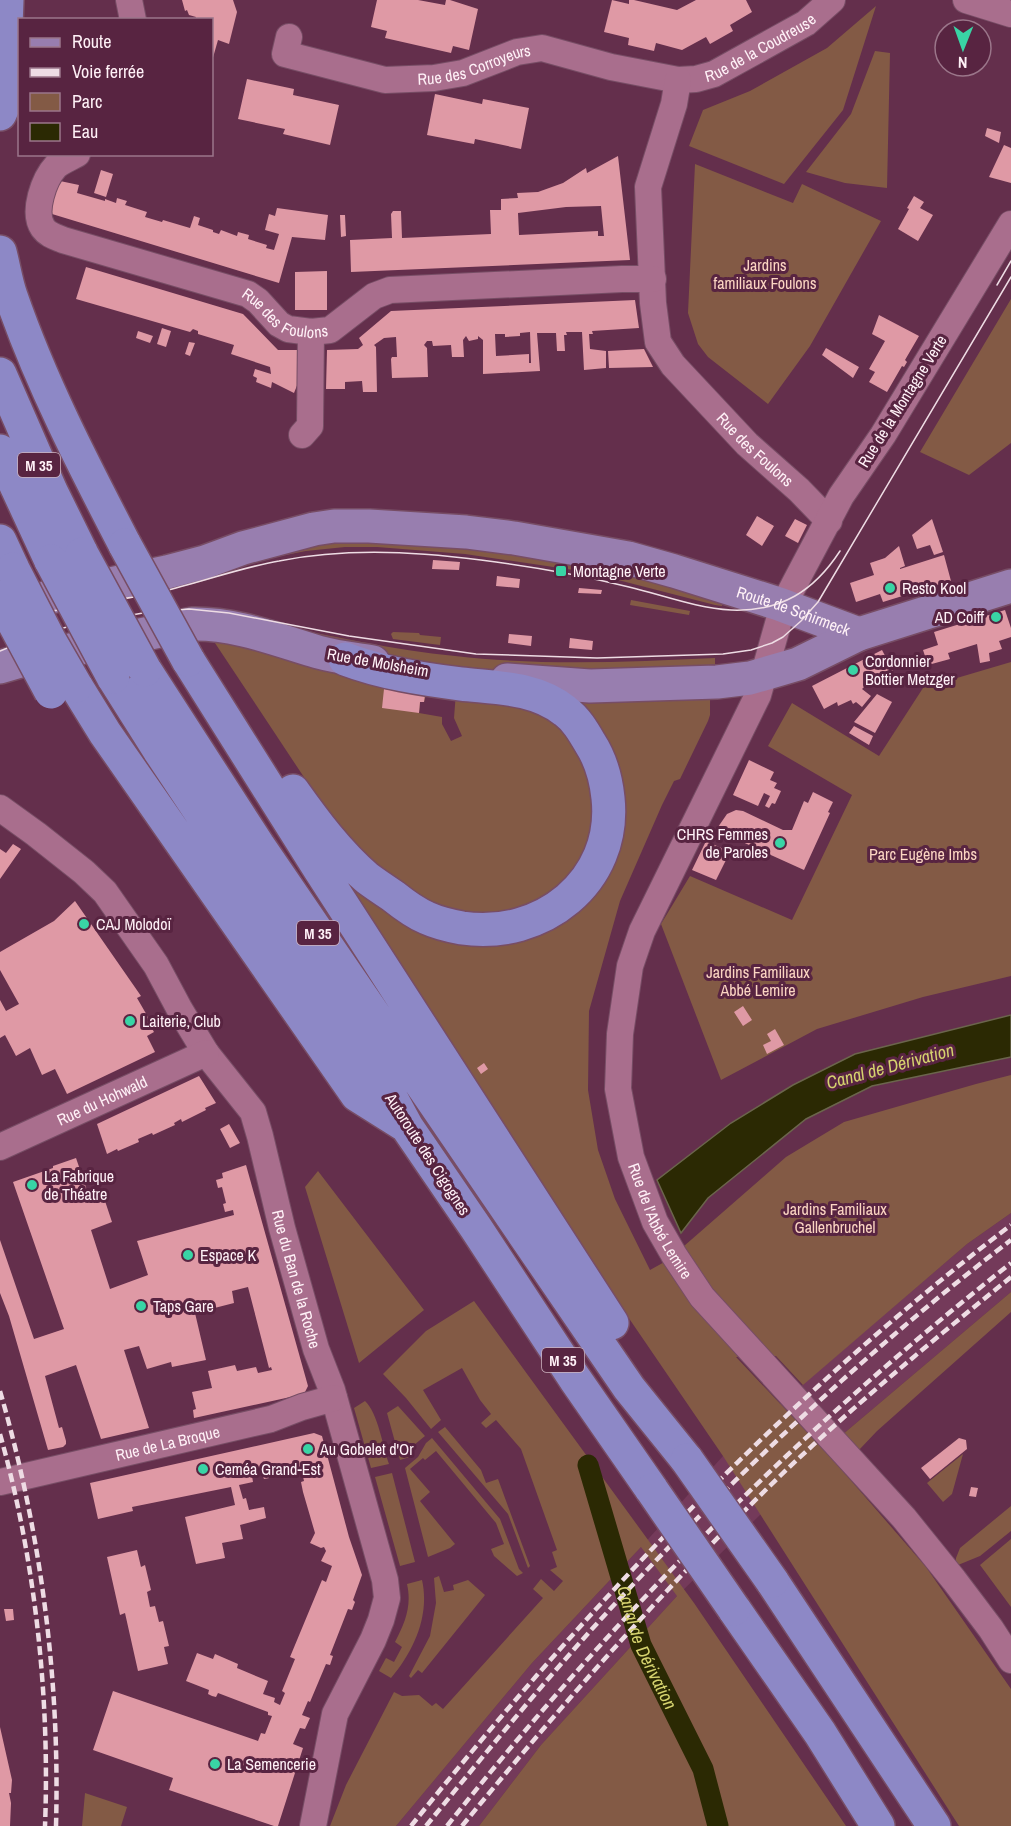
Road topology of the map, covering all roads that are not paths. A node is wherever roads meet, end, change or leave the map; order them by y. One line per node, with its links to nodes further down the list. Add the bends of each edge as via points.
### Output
1 (129, 0): 6 (street)
2 (832, 0): 8 (street, Rue de la Coudreuse, via 806,23 714,74)
3 (966, 0): 5 (street)
4 (6, 9): 9 (highway)
5 (1011, 14)
6 (133, 18)
7 (289, 37): 8 (street, Rue des Corroyeurs, via 285,54 385,80 463,73 517,52 542,48)
8 (678, 80): 13 (street, Rue des Foulons, via 648,187)
9 (0, 114)
10 (74, 156): 14 (street, Rue des Foulons, via 51,173 40,197 39,218 49,234 248,294 279,324)
11 (1011, 224): 18 (street, Rue de la Montagne Verte)
12 (0, 252): 26 (highway, bridge, via 11,295 70,437)
13 (652, 279): 14 (street, Rue des Foulons, via 390,290 374,296 330,330); 18 (street, Rue des Foulons, via 655,329 662,352 747,444)
14 (311, 332): 16 (street, via 310,426)
15 (0, 374): 19 (highway, M 35, via 46,481)
16 (302, 435)
17 (0, 451): 19 (highway, M 35)
18 (829, 521): 22 (street, Rue de la Montagne Verte)
19 (67, 558): 30 (highway, Autoroute des Cigognes / M 35, bridge, via 113,677 303,968 381,1079); 33 (highway, M 35, bridge, via 629,1388)
20 (1011, 586): 23 (main road)
21 (4, 589): 22 (main road, Route de Schirmeck, via 45,598 167,572 299,532 352,525 514,538 628,558 750,596); 30 (highway, bridge, via 50,641 64,689 105,733 357,1095)
22 (790, 592): 23 (main road, Route de Schirmeck); 27 (street, Rue de la Montagne Verte)
23 (860, 634): 27 (main road, Route de Schirmeck)
24 (345, 659): 25 (main road, Rue de Molsheim, via 249,630 192,624); 26 (highway, via 366,667 538,696 565,711 597,753 605,774 610,811 600,857 582,886 561,906 537,920 513,927 477,930 428,919 367,878 340,852 236,716); 27 (main road, Rue de Molsheim, via 451,675 590,686 717,682)
25 (0, 667)
26 (194, 668): 33 (highway, via 646,1376)
27 (761, 685): 35 (street, Rue de l'Abbé Lemire, via 642,931 630,966 620,1034 618,1089 631,1157 655,1222 702,1297 904,1518)
28 (0, 808): 29 (street, Rue du Ban de la Roche, via 105,892 156,965)
29 (206, 1053): 31 (street, Rue du Hohwald); 32 (street, Rue du Ban de la Roche, via 253,1112 316,1349)
30 (407, 1127): 37 (highway, Autoroute des Cigognes / M 35, bridge, via 575,1379 820,1733)
31 (0, 1147)
32 (334, 1398): 34 (street, Rue de La Broque, via 272,1419); 36 (street, Rue du Ban de la Roche, via 386,1580 387,1598 373,1640 334,1714)
33 (686, 1458): 38 (highway, M 35, bridge)
34 (0, 1482)
35 (1011, 1660)
36 (313, 1826)
37 (878, 1826)
38 (934, 1826)

